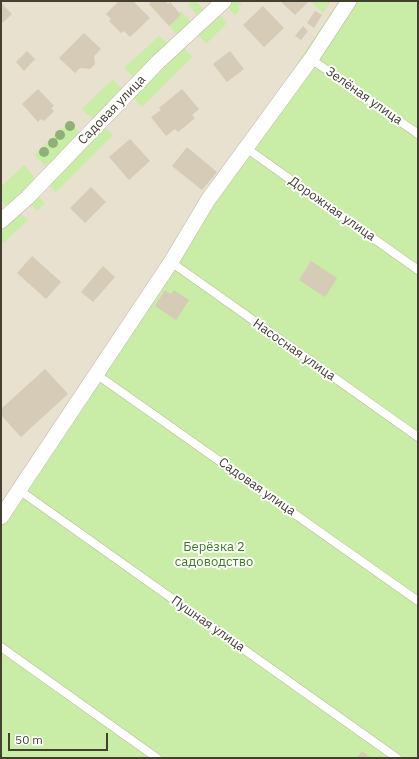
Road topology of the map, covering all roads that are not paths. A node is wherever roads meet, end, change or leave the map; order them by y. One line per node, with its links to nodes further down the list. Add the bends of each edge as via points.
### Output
1 (224, 1): 6 (street, Садовая улица, via 158,62 27,198)
2 (349, 1): 3 (street)
3 (311, 59): 4 (lane, Зелёная улица); 5 (street)
4 (418, 134)
5 (246, 148): 7 (street, via 208,200); 8 (lane, Дорожная улица)
6 (1, 221)
7 (171, 262): 9 (street); 10 (lane, Насосная улица)
8 (418, 270)
9 (96, 374): 11 (street); 13 (lane, Садовая улица)
10 (418, 437)
11 (19, 490): 12 (street); 16 (lane, Пушная улица)
12 (1, 517)
13 (418, 600)
14 (1, 647): 15 (lane)
15 (157, 758)
16 (397, 758)

